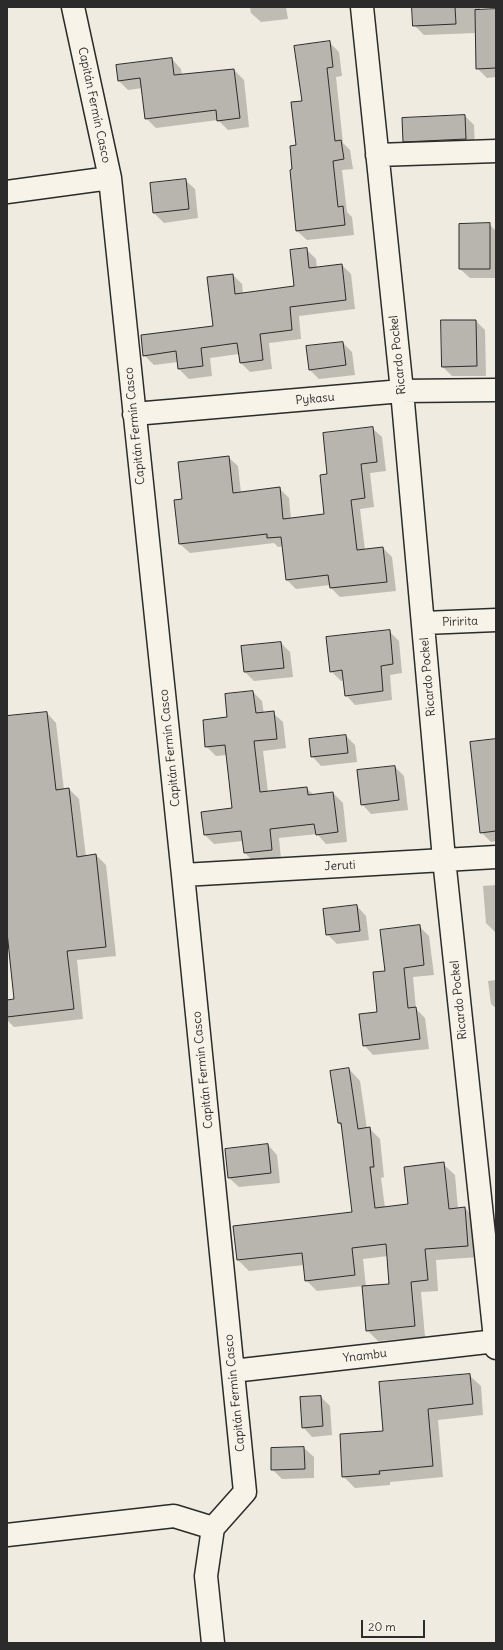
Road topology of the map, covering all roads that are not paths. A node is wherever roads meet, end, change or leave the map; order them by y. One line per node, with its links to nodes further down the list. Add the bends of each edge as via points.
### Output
1 (74, 7): 5 (street, Capitán Fermín Casco)
2 (362, 7): 4 (street, Ricardo Pockel)
3 (496, 151): 4 (street)
4 (377, 155): 8 (street, Ricardo Pockel)
5 (110, 178): 6 (street); 9 (street, Capitán Fermín Casco)
6 (7, 192)
7 (496, 390): 8 (street, Pykasu)
8 (402, 392): 9 (street, Pykasu); 11 (street, Ricardo Pockel)
9 (134, 414): 14 (street, Capitán Fermín Casco)
10 (496, 620): 11 (street, Piririta)
11 (424, 623): 13 (street, Ricardo Pockel)
12 (496, 857): 13 (street, Jeruti)
13 (444, 860): 14 (street, Jeruti); 15 (street, Ricardo Pockel)
14 (183, 875): 16 (street, Capitán Fermín Casco)
15 (496, 1343): 16 (street, Ynambu)
16 (233, 1371): 17 (street, Capitán Fermín Casco, via 245,1492)
17 (213, 1528): 18 (street, via 174,1516); 19 (street, via 206,1576)
18 (7, 1535)
19 (213, 1643)

